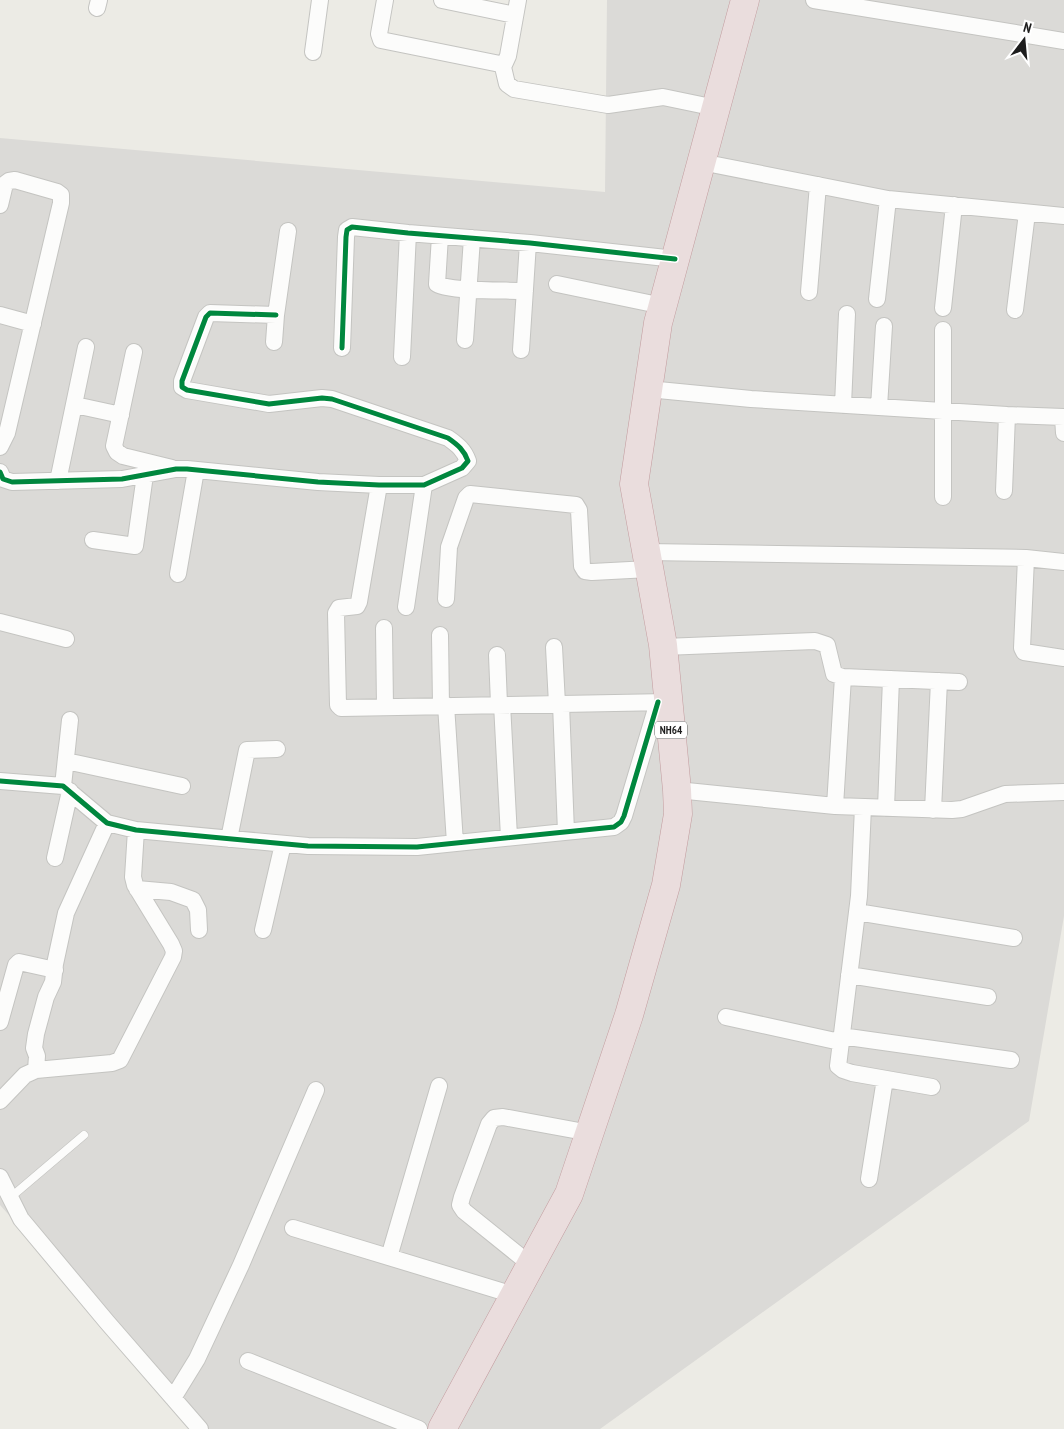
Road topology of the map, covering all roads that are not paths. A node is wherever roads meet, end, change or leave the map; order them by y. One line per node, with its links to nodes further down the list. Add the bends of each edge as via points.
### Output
1 (320, 0): 8 (street)
2 (385, 0): 9 (street, via 380,40 494,62)
3 (442, 0): 6 (street)
4 (745, 0): 10 (highway, NH64)
5 (814, 0): 7 (street)
6 (516, 7): 9 (street, via 508,56)
7 (1064, 41)
8 (313, 52)
9 (502, 67): 10 (street, via 507,84 514,89 608,105 663,97)
10 (716, 108): 11 (highway, NH64)
11 (701, 162): 12 (street); 23 (highway, NH64)
12 (818, 185): 13 (street); 27 (street)
13 (888, 198): 15 (street); 28 (street)
14 (0, 205): 35 (street, via 8,181 15,180 61,195)
15 (954, 206): 16 (street); 30 (street)
16 (1026, 213): 17 (street); 31 (street)
17 (1064, 216)
18 (288, 231): 34 (street)
19 (408, 233): 20 (street); 41 (street, via 360,226 347,230); 44 (street)
20 (440, 236): 21 (street); 25 (street, via 437,284)
21 (472, 238): 22 (street); 25 (street)
22 (528, 243): 23 (street); 26 (street)
23 (675, 259): 29 (highway, NH64)
24 (557, 284): 29 (street)
25 (469, 289): 26 (street); 38 (street)
26 (525, 291): 42 (street)
27 (809, 292)
28 (877, 300)
29 (663, 306): 45 (highway, NH64)
30 (943, 308)
31 (1015, 310)
32 (847, 314): 46 (street)
33 (0, 315): 35 (street)
34 (276, 315): 39 (street); 61 (street, via 210,313 182,387 268,404 332,399 448,438 465,453 468,461 462,468)
35 (33, 324): 54 (street, via 7,433)
36 (884, 326): 48 (street)
37 (943, 330): 49 (street)
38 (465, 340)
39 (274, 342)
40 (86, 347): 47 (street)
41 (342, 348)
42 (521, 350)
43 (134, 352): 50 (street)
44 (402, 357)
45 (648, 389): 46 (street); 66 (highway, NH64, via 634,484)
46 (843, 405): 48 (street)
47 (75, 406): 50 (street); 59 (street)
48 (879, 407): 49 (street)
49 (944, 411): 51 (street); 63 (street)
50 (120, 415): 55 (street, via 114,446 117,452)
51 (1007, 415): 52 (street); 62 (street)
52 (1064, 417): 53 (street)
53 (1064, 433)
54 (0, 447)
55 (176, 469): 56 (street); 58 (street)
56 (196, 470): 60 (street); 68 (street)
57 (0, 472): 59 (street, via 12,482)
58 (145, 475): 59 (street); 64 (street, via 135,546)
59 (58, 481)
60 (378, 485): 61 (street); 87 (street, via 359,602 357,606 339,608 336,612 338,705 341,708)
61 (424, 485): 70 (street)
62 (1004, 491)
63 (943, 497)
64 (93, 540)
65 (1026, 558): 66 (street); 67 (street); 78 (street, via 1022,648 1024,652)
66 (648, 560): 69 (street, via 585,571 576,505 470,494 451,540); 76 (highway, NH64)
67 (1064, 562)
68 (178, 574)
69 (446, 599)
70 (406, 607)
71 (0, 622): 74 (street)
72 (384, 628): 87 (street)
73 (440, 635): 86 (street)
74 (66, 639)
75 (554, 647): 85 (street)
76 (664, 648): 79 (street, via 822,642 834,674); 83 (highway, NH64)
77 (497, 655): 84 (street)
78 (1064, 658)
79 (843, 677): 80 (street); 96 (street)
80 (891, 679): 81 (street); 98 (street)
81 (939, 681): 82 (street); 99 (street)
82 (959, 682)
83 (663, 702): 85 (street); 94 (highway, NH64); 102 (street, via 621,822 614,827)
84 (501, 704): 85 (street); 86 (street); 103 (street)
85 (559, 704): 102 (street)
86 (443, 705): 87 (street); 105 (street)
87 (385, 707)
88 (70, 720): 90 (street)
89 (277, 749): 104 (street, via 247,750)
90 (66, 761): 92 (street); 93 (street)
91 (0, 781): 93 (street)
92 (182, 786)
93 (66, 788): 100 (street); 107 (street)
94 (677, 790): 96 (street); 126 (highway, NH64, via 678,814 666,885 630,1015)
95 (1064, 792): 99 (street, via 1006,794 962,808)
96 (835, 806): 97 (street)
97 (863, 807): 98 (street); 109 (street)
98 (886, 808): 99 (street)
99 (933, 810)
100 (108, 823): 101 (street); 113 (street, via 68,906)
101 (136, 830): 104 (street); 108 (street, via 133,877)
102 (566, 832): 103 (street)
103 (509, 837): 105 (street)
104 (229, 839): 106 (street)
105 (455, 843): 106 (street, via 404,847)
106 (283, 844): 111 (street)
107 (55, 858)
108 (138, 889): 110 (street, via 171,892 193,900 198,910); 120 (street, via 174,950 124,1054 112,1063)
109 (857, 912): 112 (street); 114 (street)
110 (200, 930)
111 (263, 930)
112 (1014, 938)
113 (55, 970): 117 (street, via 19,962); 120 (street, via 36,1034)
114 (849, 975): 115 (street); 118 (street)
115 (988, 997)
116 (726, 1017): 118 (street)
117 (0, 1022)
118 (841, 1039): 119 (street); 121 (street, via 838,1066 842,1070)
119 (1011, 1060)
120 (36, 1070): 125 (street, via 25,1075)
121 (885, 1079): 123 (street); 128 (street)
122 (439, 1086): 131 (street)
123 (932, 1087)
124 (316, 1090): 135 (street, via 241,1265 193,1367)
125 (0, 1102)
126 (590, 1133): 132 (highway, NH64, via 569,1194); 132 (street, via 503,1117 494,1118 489,1124 460,1206)
127 (84, 1135): 129 (lane)
128 (869, 1179)
129 (4, 1190): 135 (street, via 21,1219)
130 (293, 1228): 131 (street)
131 (389, 1257): 133 (street)
132 (531, 1265): 133 (highway, NH64)
133 (514, 1295): 138 (highway, NH64)
134 (248, 1361): 137 (street)
135 (173, 1398): 136 (street)
136 (200, 1429)
137 (419, 1429)
138 (442, 1429)

